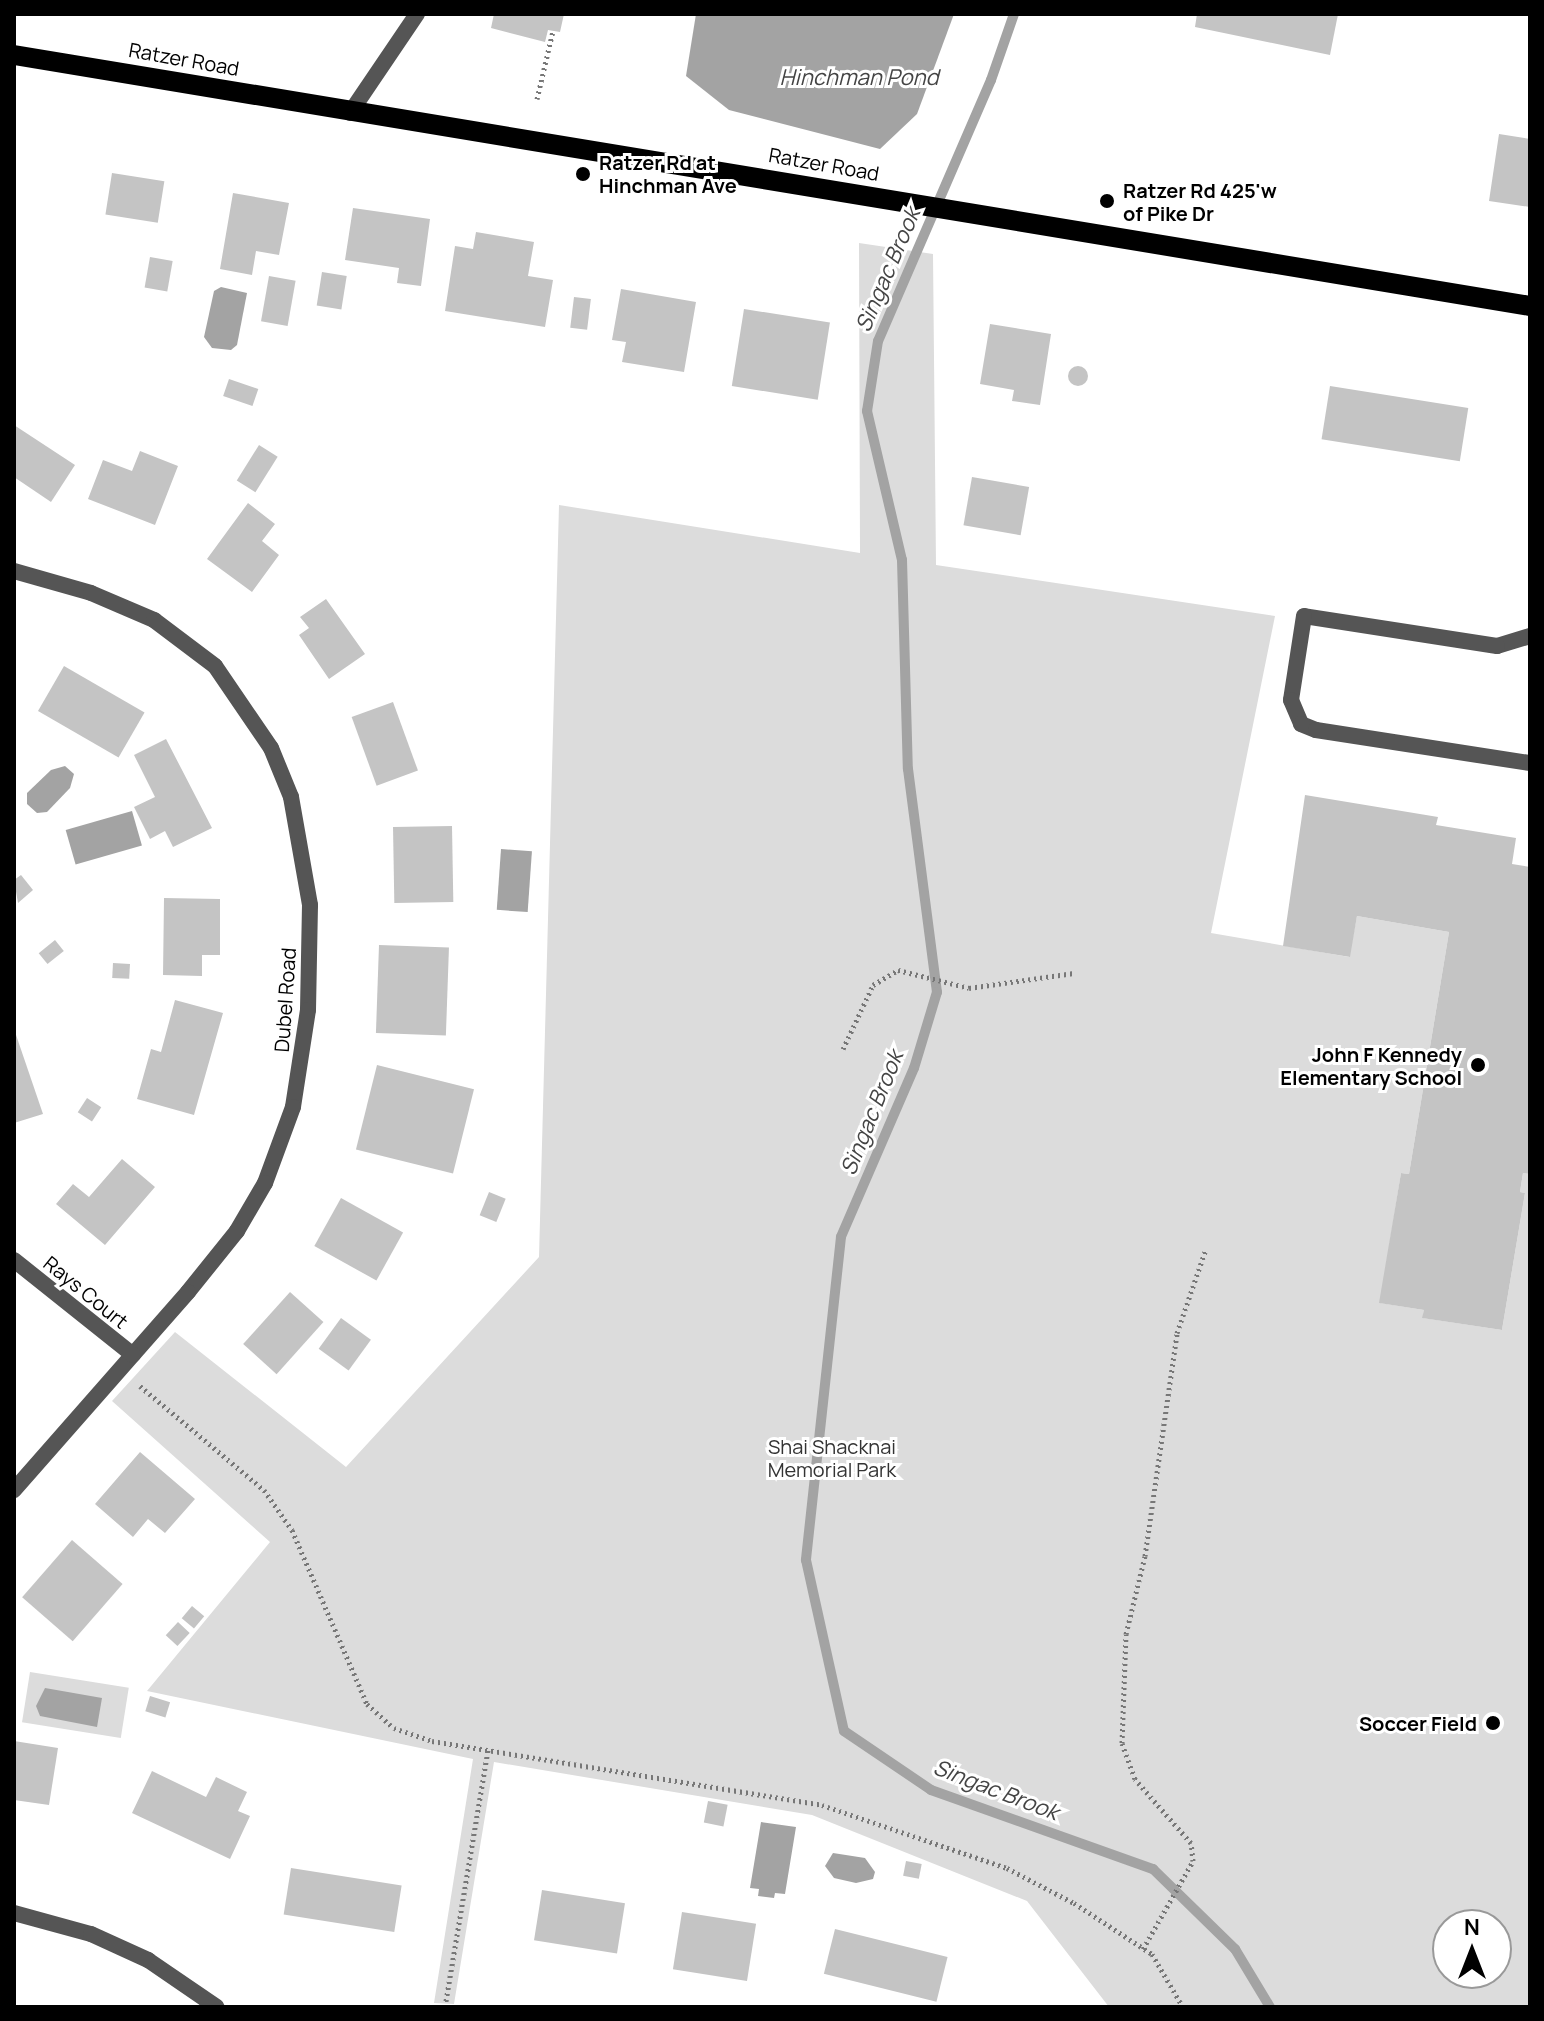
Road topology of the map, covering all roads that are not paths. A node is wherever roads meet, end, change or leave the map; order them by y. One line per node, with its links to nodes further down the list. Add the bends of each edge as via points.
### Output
1 (417, 14): 3 (street)
2 (14, 55): 3 (main road, Ratzer Road)
3 (350, 113): 4 (main road, Ratzer Road)
4 (1530, 306)
5 (14, 571): 9 (street, Dubel Road, via 91,593 154,620 215,666 271,748 304,850 310,905 308,1010 283,1144 237,1231)
6 (1530, 636): 7 (street, via 1497,646 1304,616 1291,700 1301,724 1316,730)
7 (1530, 763)
8 (14, 1260): 9 (street, Rays Court)
9 (133, 1355): 10 (street, Dubel Road)
10 (14, 1490)
11 (14, 1913): 12 (street, via 91,1934 134,1953)
12 (217, 2007)

